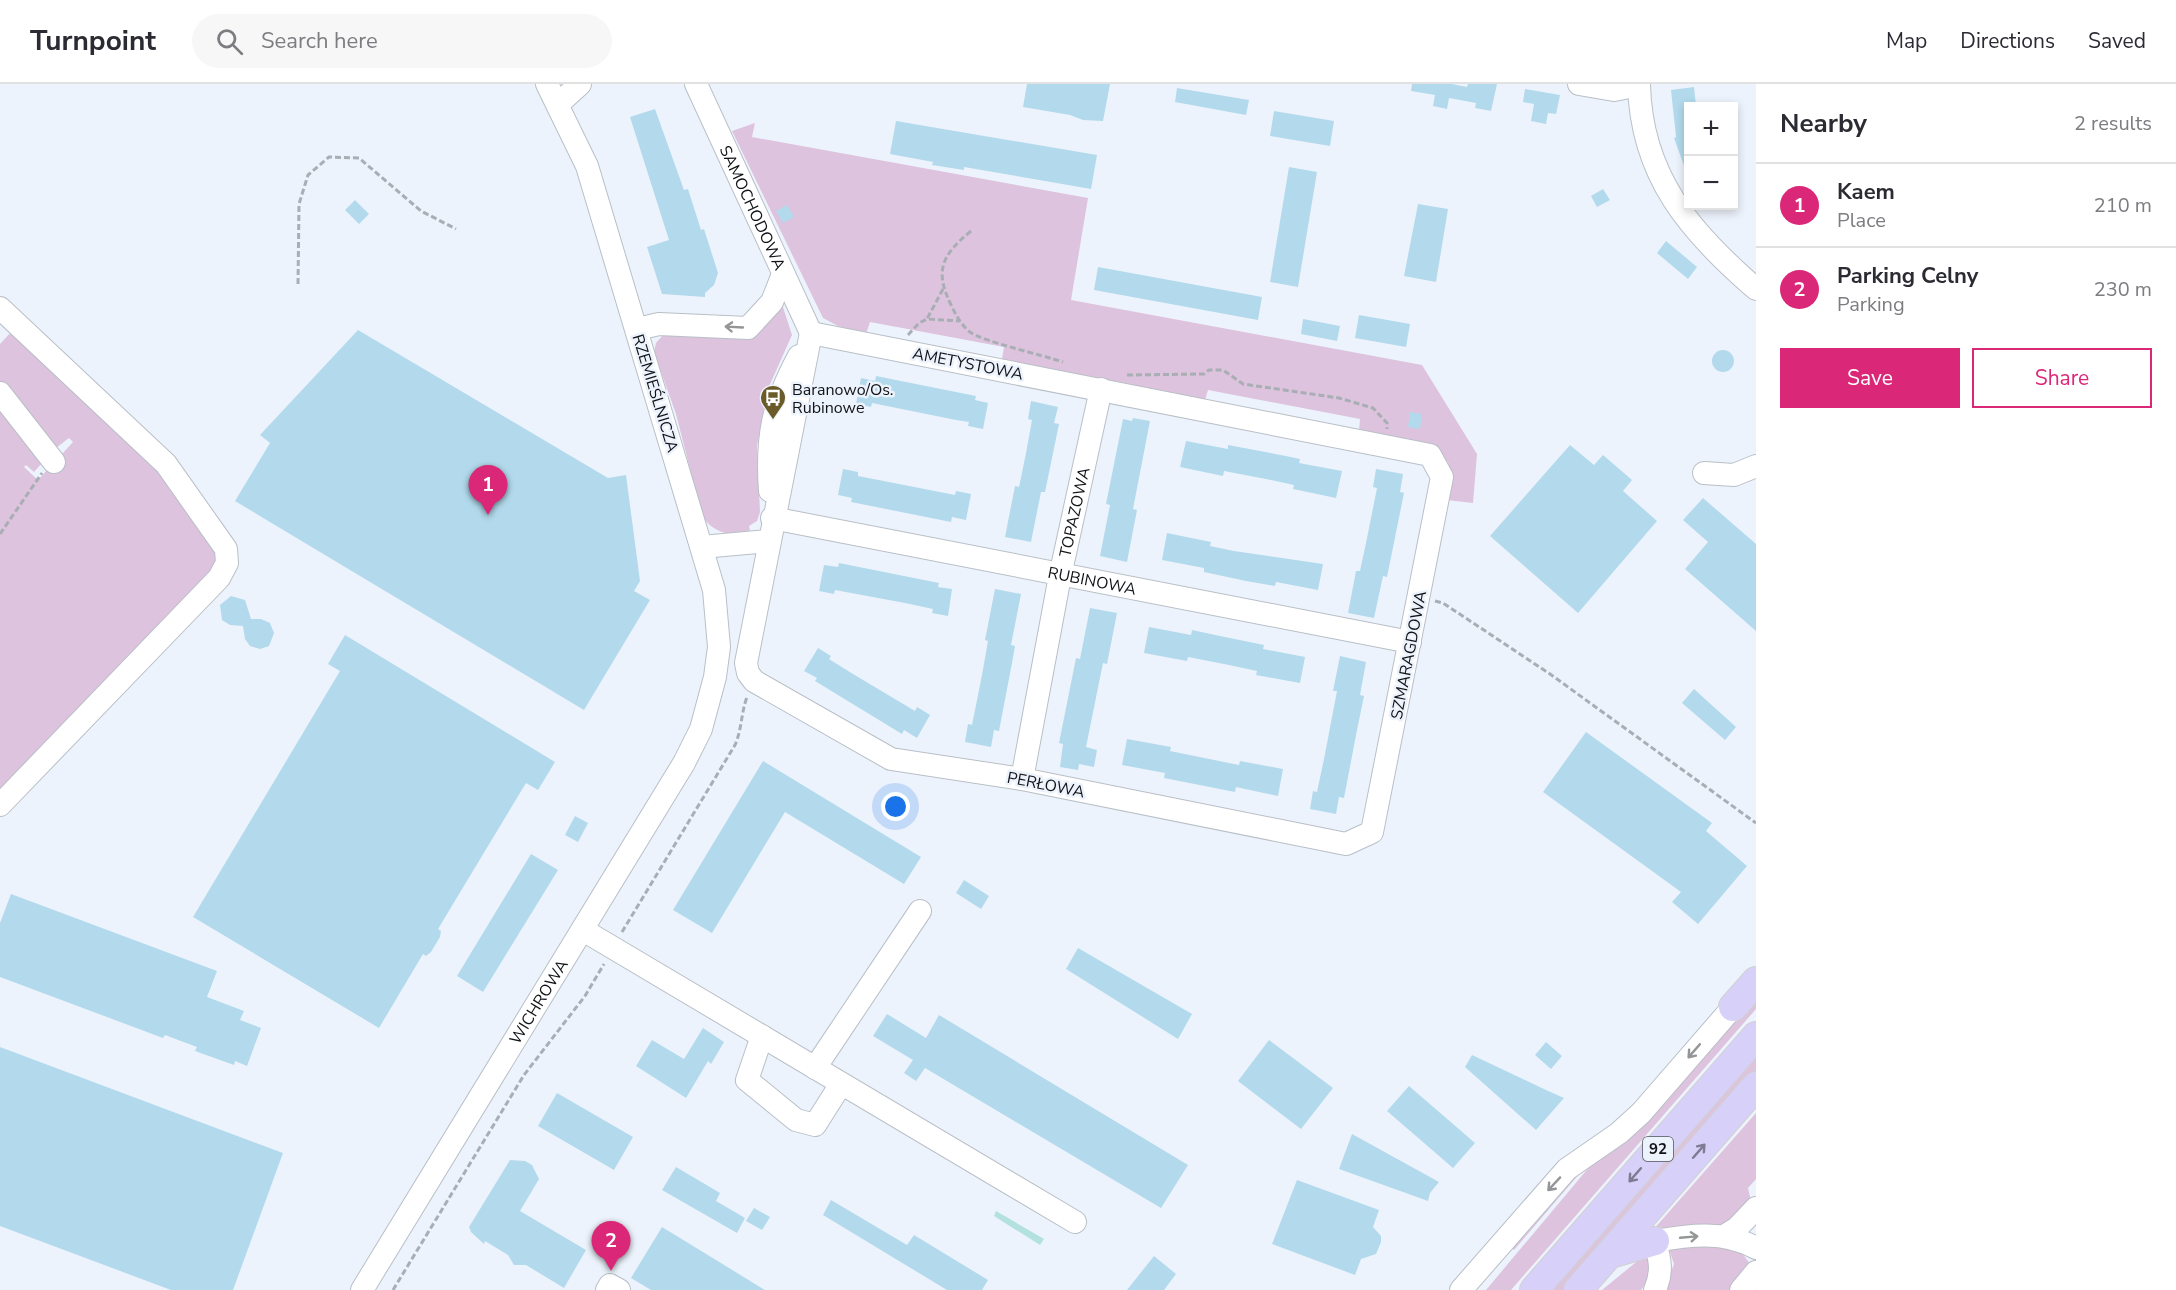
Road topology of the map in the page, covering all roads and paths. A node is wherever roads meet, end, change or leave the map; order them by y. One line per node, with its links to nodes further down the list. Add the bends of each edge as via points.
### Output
1 (546, 84): 6 (street, RZEMIEŚLNICZA)
2 (580, 84): 6 (street)
3 (696, 84): 9 (street, SAMOCHODOWA)
4 (1579, 84): 5 (street, via 1614,90)
5 (1639, 85): 12 (street, via 1645,138 1670,195 1710,248)
6 (558, 104): 15 (street, RZEMIEŚLNICZA, via 587,166)
7 (456, 229): 10 (path, via 421,211 359,158 329,157 308,175 299,204)
8 (971, 231): 11 (path, via 946,257 940,276)
9 (783, 274): 15 (street, one-way to 15, via 772,302 748,328 658,324); 16 (street, SAMOCHODOWA)
10 (298, 284)
11 (943, 289): 14 (path); 14 (path, via 927,319)
12 (1756, 289)
13 (0, 308): 36 (street, via 166,464 226,549 226,563 219,578)
14 (959, 321): 17 (path, via 971,333)
15 (637, 330): 29 (street, RZEMIEŚLNICZA)
16 (811, 333): 19 (street, AMETYSTOWA); 26 (street)
17 (1070, 364)
18 (1119, 375): 21 (path, via 1204,374 1223,370 1243,384 1339,398 1373,408 1387,423)
19 (1101, 389): 21 (street, AMETYSTOWA); 30 (street, TOPAZOWA)
20 (0, 393): 22 (street)
21 (1386, 446): 25 (street, AMETYSTOWA, via 1430,455)
22 (53, 461): 27 (path)
23 (1756, 466): 24 (street, via 1734,475)
24 (1704, 473)
25 (1442, 477): 32 (street, SZMARAGDOWA)
26 (772, 518): 28 (street); 30 (street, RUBINOWA)
27 (0, 534)
28 (768, 541): 29 (street); 33 (street)
29 (702, 547): 34 (street, RZEMIEŚLNICZA, via 714,590 719,647)
30 (1059, 576): 32 (street, RUBINOWA); 35 (street, TOPAZOWA)
31 (1426, 604): 37 (path, via 1443,603 1550,674)
32 (1410, 642): 38 (street, SZMARAGDOWA)
33 (750, 672): 35 (street, PERŁOWA, via 891,759); 41 (path, via 735,745)
34 (707, 711): 40 (street, WICHROWA, via 684,763)
35 (1022, 779): 38 (street, PERŁOWA, via 1346,844)
36 (0, 805)
37 (1756, 823)
38 (1372, 832)
39 (920, 911): 46 (street)
40 (583, 930): 41 (street); 56 (street, WICHROWA)
41 (614, 948): 44 (street); 57 (path, via 585,996 524,1075)
42 (1756, 981): 43 (main road)
43 (1733, 1006): 60 (street, one-way to 60, via 1641,1113 1572,1165)
44 (762, 1036): 46 (street); 47 (street, via 747,1080 796,1120 814,1125)
45 (1756, 1036): 61 (main road, 92, one-way to 61)
46 (815, 1068): 47 (street)
47 (841, 1084): 50 (street)
48 (1756, 1086): 54 (main road, 92, one-way to 48)
49 (1756, 1208): 51 (street)
50 (1075, 1222)
51 (1724, 1236): 52 (street, one-way to 51); 53 (street)
52 (1655, 1241): 54 (main road); 63 (street, via 1662,1266)
53 (1756, 1248)
54 (1610, 1254): 62 (main road, 92)
55 (1756, 1272): 64 (street)
56 (362, 1290)
57 (393, 1290)
58 (607, 1290): 59 (street, via 610,1285)
59 (619, 1290)
60 (1461, 1290)
61 (1534, 1290)
62 (1578, 1290)
63 (1655, 1290)
64 (1741, 1290)

